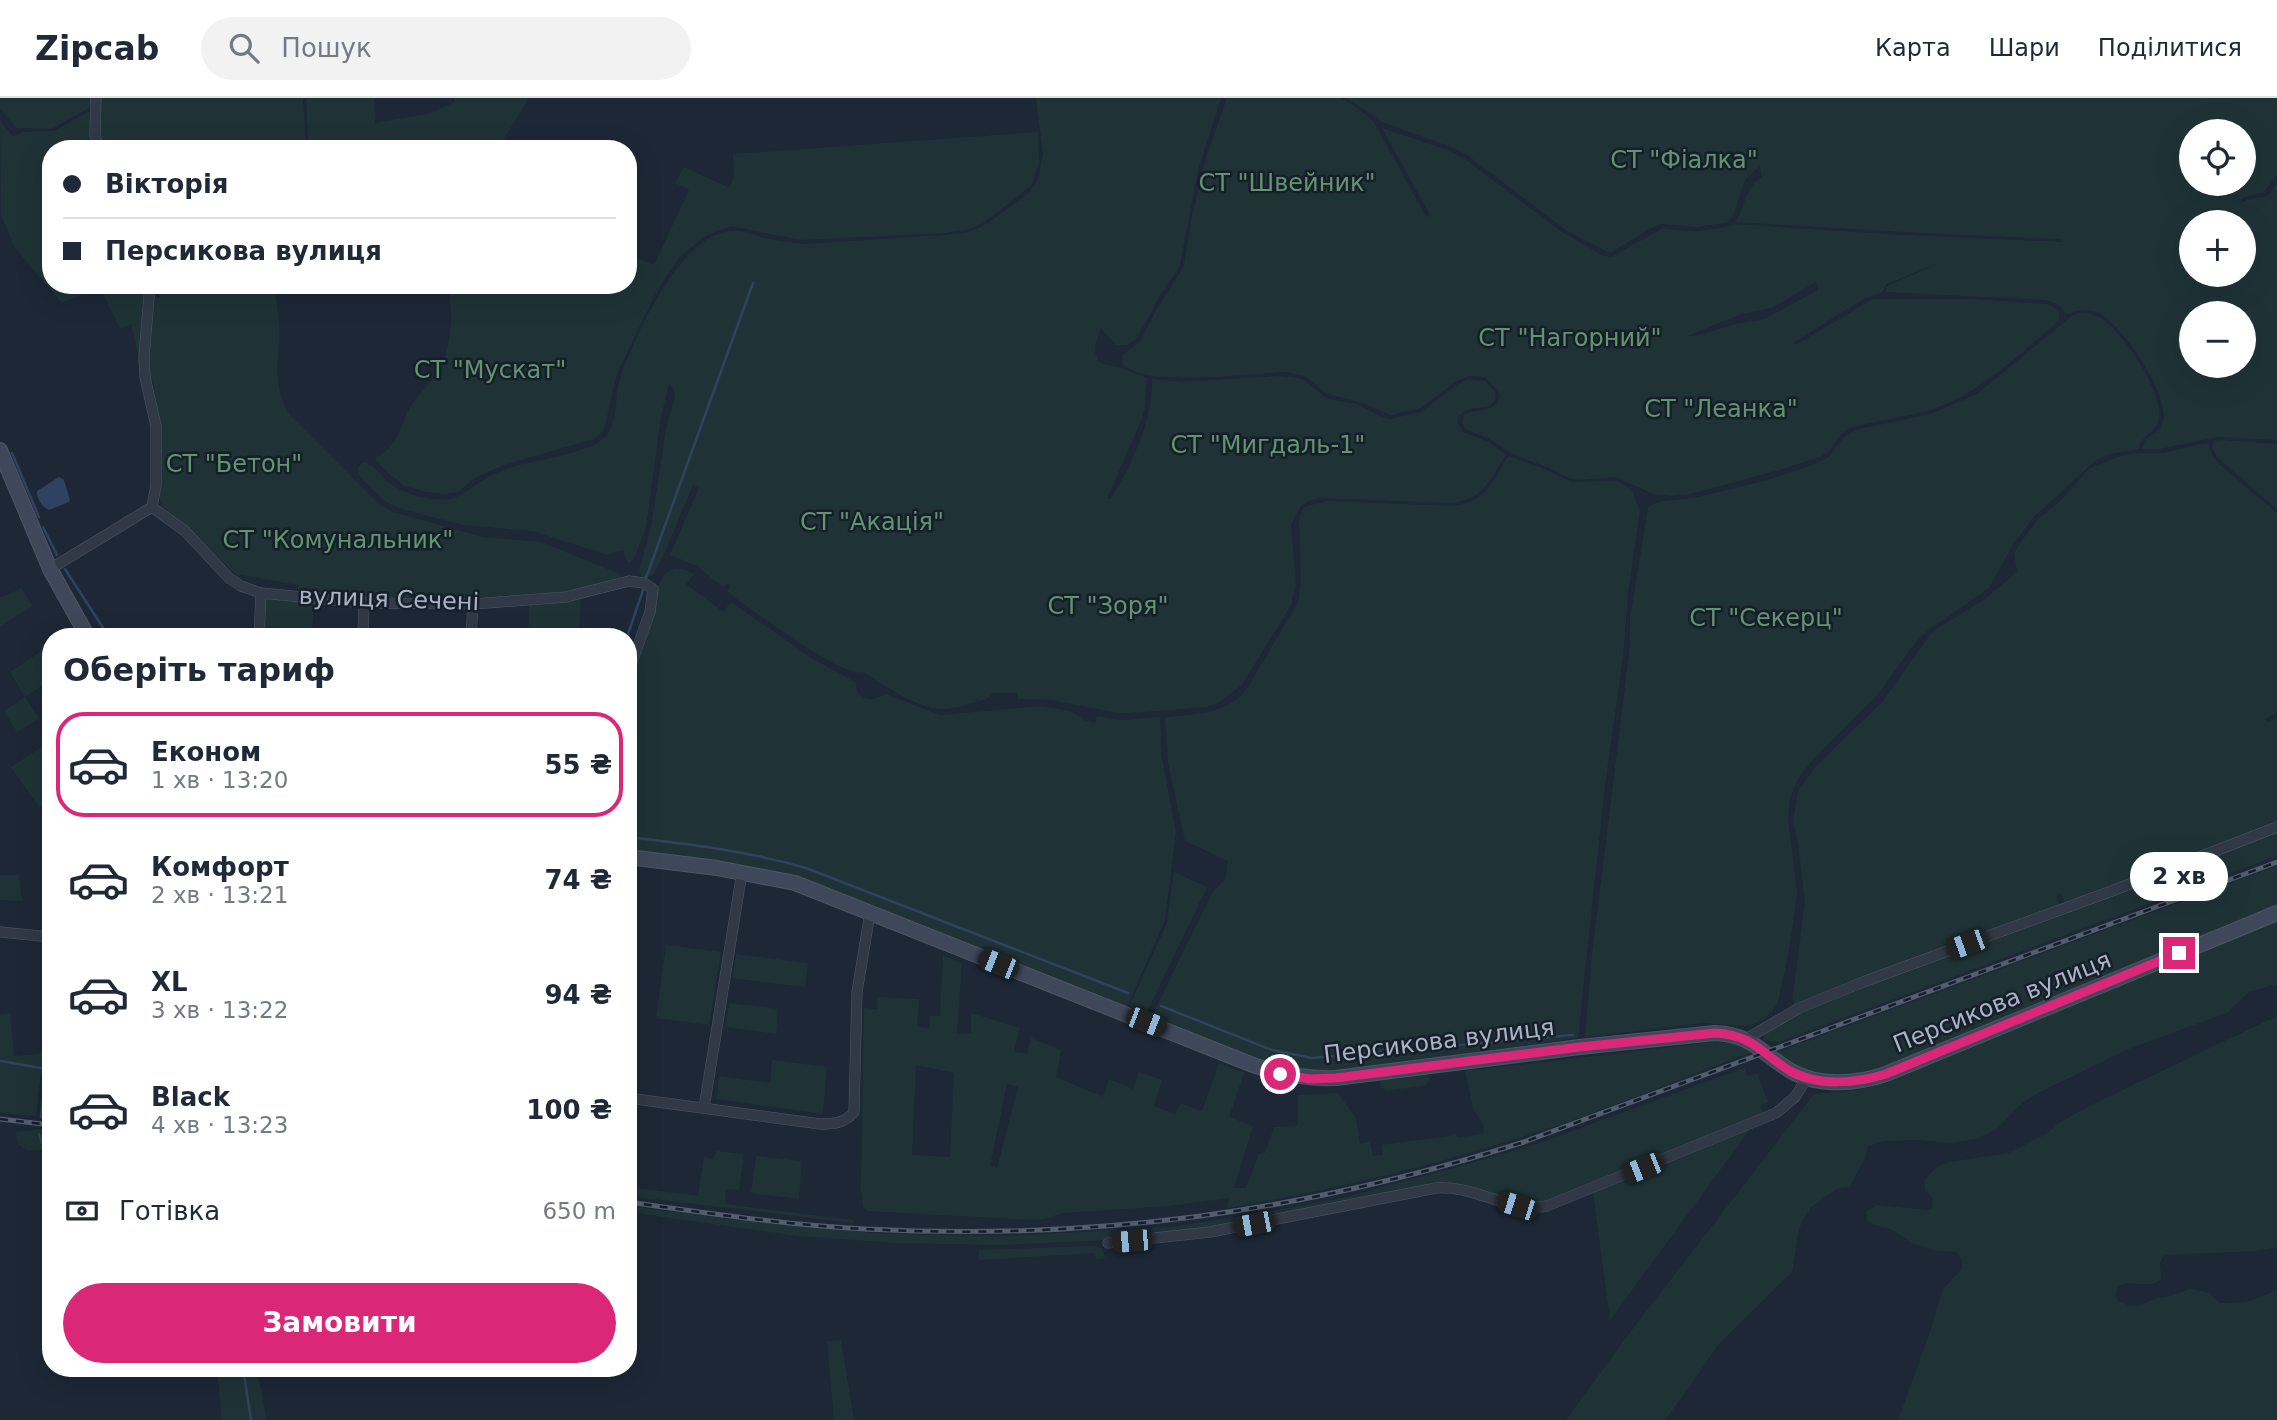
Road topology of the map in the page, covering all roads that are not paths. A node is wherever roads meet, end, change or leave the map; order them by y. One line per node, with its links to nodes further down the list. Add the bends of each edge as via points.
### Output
1 (96, 98): 2 (street)
2 (96, 140)
3 (149, 294): 6 (street, via 144,367 156,426)
4 (0, 450): 5 (main road)
5 (3, 466): 7 (main road)
6 (152, 508): 7 (street); 8 (street, вулиця Сечені, via 185,531 229,578)
7 (50, 569): 11 (main road)
8 (261, 593): 9 (street, вулиця Сечені); 12 (street)
9 (364, 603): 10 (street, вулиця Сечені); 13 (street)
10 (472, 604): 14 (street); 15 (street, вулиця Сечені, via 566,597 629,581 644,583 653,589)
11 (83, 628)
12 (259, 628)
13 (363, 628)
14 (471, 628)
15 (637, 648)
16 (2277, 827): 23 (street, via 1863,982 1794,1011)
17 (637, 858): 18 (main road, Персикова вулиця)
18 (742, 872): 19 (main road, Персикова вулиця, via 794,883); 26 (street)
19 (870, 913): 23 (main road, Персикова вулиця, via 1253,1065 1296,1077 1336,1078 1702,1033); 26 (street, via 857,992 854,1112 849,1118 820,1124)
20 (2277, 913): 24 (main road, Персикова вулиця, via 1886,1074 1852,1081)
21 (0, 932): 22 (street)
22 (42, 936)
23 (1746, 1039): 24 (main road, Персикова вулиця)
24 (1807, 1078): 27 (street, via 1776,1113 1547,1206 1527,1208 1446,1187 1210,1232)
25 (637, 1099): 26 (street)
26 (704, 1108)
27 (1108, 1243)

